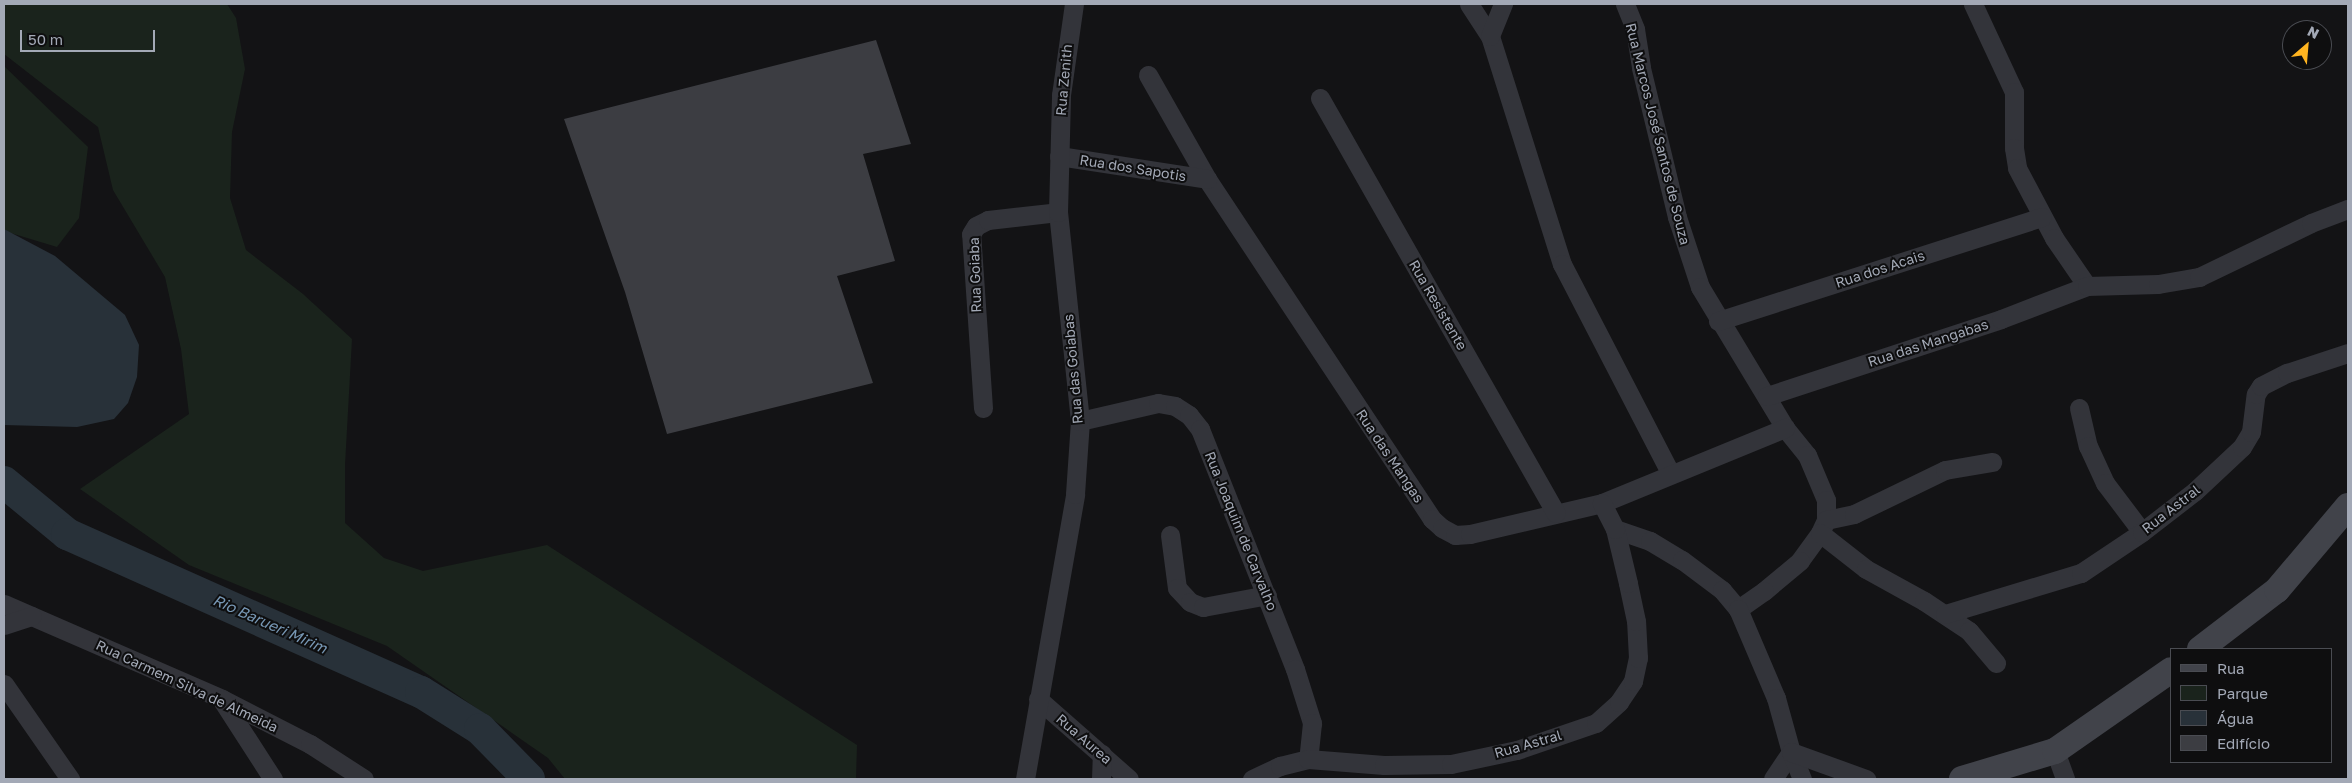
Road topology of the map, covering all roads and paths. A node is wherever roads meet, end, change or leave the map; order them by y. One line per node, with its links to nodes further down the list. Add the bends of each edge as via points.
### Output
1 (1074, 4): 9 (street, Rua Zenith, via 1064,54)
2 (1469, 4): 6 (street)
3 (1503, 4): 6 (street)
4 (1625, 4): 15 (street, Rua Marcos José Santos de Souza, via 1635,29 1641,68 1688,255)
5 (1973, 4): 13 (street, via 2014,92 2014,148 2018,168)
6 (1490, 36): 23 (street, via 1562,264)
7 (1148, 75): 10 (street, Rua das Mangas)
8 (1320, 98): 26 (street, Rua Resistente)
9 (1059, 156): 10 (street, Rua dos Sapotis); 12 (street, Rua das Goiabas)
10 (1207, 179): 26 (street, Rua das Mangas, via 1432,519 1455,535)
11 (2348, 209): 14 (street, Rua das Mangabas, via 2311,223 2199,278 2158,284)
12 (1058, 212): 18 (street, Rua Goiaba, via 988,220 976,226 971,234); 20 (street, Rua das Goiabas)
13 (2042, 217): 14 (street); 15 (street, Rua dos Acais)
14 (2087, 286): 17 (street, Rua das Mangabas, via 2001,319)
15 (1718, 321): 17 (street, Rua Marcos José Santos de Souza)
16 (2348, 354): 29 (street, Rua Astral, via 2287,373 2261,386 2256,394 2251,432 2242,447 2195,491)
17 (1768, 396): 21 (street, Rua Marcos José Santos de Souza)
18 (983, 408)
19 (2079, 408): 29 (street, via 2088,446 2106,484)
20 (1080, 422): 31 (street, Rua Joaquim de Carvalho, via 1158,403 1175,406 1189,415 1200,429); 42 (street, Rua das Goiabas, via 1075,494)
21 (1785, 428): 23 (street, Rua das Mangas); 27 (street, Rua Marcos José Santos de Souza, via 1807,454 1820,481 1826,500)
22 (1992, 462): 27 (street, via 1945,470 1918,480)
23 (1670, 472): 24 (street, Rua das Mangas)
24 (1602, 503): 26 (street, Rua das Mangas); 28 (street, Rua Astral)
25 (2348, 506): 37 (main road, via 2277,590)
26 (1556, 513)
27 (1823, 527): 33 (street, via 1800,561); 34 (street, via 1866,569)
28 (1615, 528): 33 (street, via 1650,541 1682,560 1722,590); 47 (street, Rua Astral, via 1636,621 1638,658 1632,681 1620,702 1596,723 1518,750 1451,764 1384,765)
29 (2142, 532): 34 (street, Rua Astral, via 2081,573)
30 (1170, 535): 31 (street, via 1176,588 1190,602 1203,607)
31 (1266, 595): 47 (street, Rua Joaquim de Carvalho, via 1312,723)
32 (4, 604): 35 (street, Rua Carmem Silva de Almeida)
33 (1738, 609): 45 (street, via 1776,698)
34 (1945, 614): 38 (street, via 1969,631)
35 (32, 616): 36 (street, via 11,620); 41 (street, Rua Carmem Silva de Almeida)
36 (4, 625)
37 (2201, 648)
38 (1996, 663)
39 (2170, 671): 44 (main road)
40 (4, 684): 43 (street)
41 (222, 699): 49 (street); 50 (street, Rua Carmem Silva de Almeida, via 310,744)
42 (1038, 699): 46 (street, Rua Aurea); 51 (street)
43 (11, 706): 48 (street)
44 (2055, 751): 58 (main road); 59 (street)
45 (1791, 752): 55 (street); 56 (street); 57 (street)
46 (1102, 754): 52 (street); 53 (street, Rua Aurea)
47 (1308, 759): 54 (street, Rua Astral, via 1280,766)
48 (70, 779)
49 (273, 779)
50 (364, 779)
51 (1025, 779)
52 (1100, 779)
53 (1129, 779)
54 (1252, 779)
55 (1773, 779)
56 (1802, 779)
57 (1866, 779)
58 (1962, 779)
59 (2065, 779)

